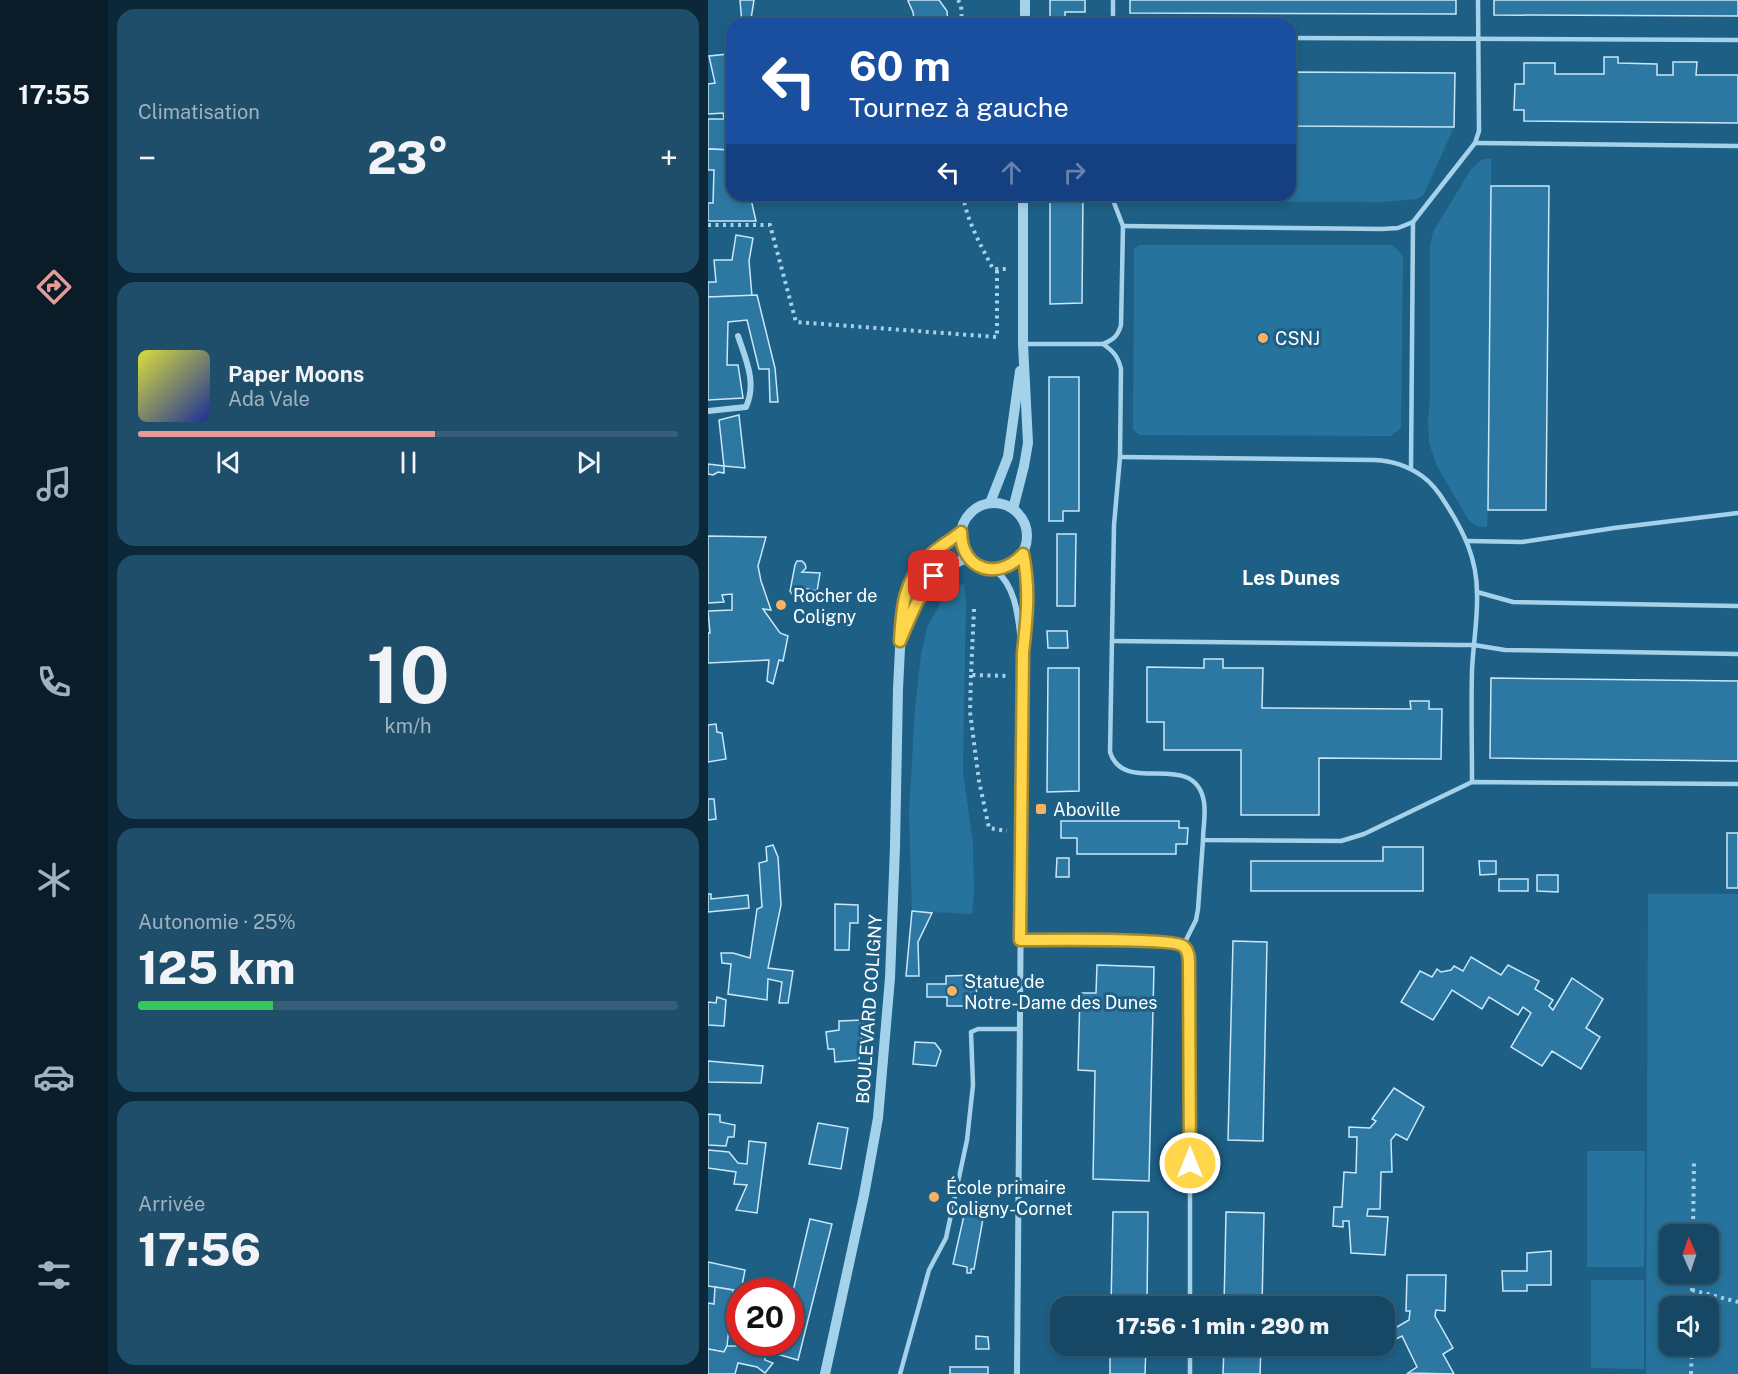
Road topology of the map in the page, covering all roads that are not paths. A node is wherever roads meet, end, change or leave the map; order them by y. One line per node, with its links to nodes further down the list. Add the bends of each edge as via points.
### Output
1 (1025, 0): 4 (street)
2 (1113, 0): 5 (lane)
3 (1478, 0): 7 (lane)
4 (1025, 18)
5 (1113, 18)
6 (1296, 38): 7 (lane)
7 (1479, 39): 8 (lane); 9 (lane, via 1479,131)
8 (1738, 40)
9 (1475, 143): 10 (lane); 13 (lane)
10 (1738, 146)
11 (1023, 201): 16 (street)
12 (1113, 201): 14 (lane)
13 (1413, 222): 14 (lane, via 1382,229); 20 (lane)
14 (1123, 226): 17 (lane, via 1121,325 1119,334)
15 (738, 336): 18 (street, via 750,370 750,398 746,407)
16 (1023, 344): 17 (lane); 21 (street, via 1012,438); 22 (street, via 1028,443)
17 (1102, 344): 19 (lane, via 1113,350 1121,369)
18 (708, 411)
19 (1120, 457): 20 (lane, via 1376,460); 32 (lane, via 1114,525)
20 (1410, 468): 25 (lane, via 1435,488)
21 (990, 503): 22 (street); 24 (street, via 971,513)
22 (1013, 509): 26 (street, via 1021,516 1028,534)
23 (1738, 513): 25 (lane, via 1522,542)
24 (961, 532): 27 (street); 31 (street, BOULEVARD COLIGNY, via 928,557 911,578 902,607)
25 (1467, 541): 29 (lane)
26 (1023, 554): 28 (street, via 1006,568); 34 (street, via 1028,607)
27 (968, 557): 28 (street, via 979,566); 31 (street, BOULEVARD COLIGNY, via 934,576)
28 (995, 570): 34 (street, via 1004,577 1016,605)
29 (1478, 592): 30 (lane, via 1513,602); 33 (lane)
30 (1738, 606)
31 (900, 641): 44 (street, BOULEVARD COLIGNY, via 890,978 878,1118)
32 (1112, 641): 33 (lane); 38 (lane, via 1112,758 1128,771 1173,773 1192,781 1204,803)
33 (1474, 645): 35 (lane, via 1505,650); 36 (lane)
34 (1023, 652): 39 (street)
35 (1738, 654)
36 (1472, 782): 37 (lane); 38 (lane, via 1364,834 1341,841)
37 (1738, 784)
38 (1203, 840): 40 (lane, via 1196,920)
39 (1020, 940): 40 (lane); 41 (street)
40 (1183, 946): 42 (lane, via 1188,953 1190,1019)
41 (1019, 1029): 45 (lane, via 971,1032 973,1085 968,1140 946,1238 929,1270); 46 (street)
42 (1190, 1296)
43 (1190, 1356): 47 (lane)
44 (825, 1374)
45 (900, 1374)
46 (1017, 1374)
47 (1190, 1374)

